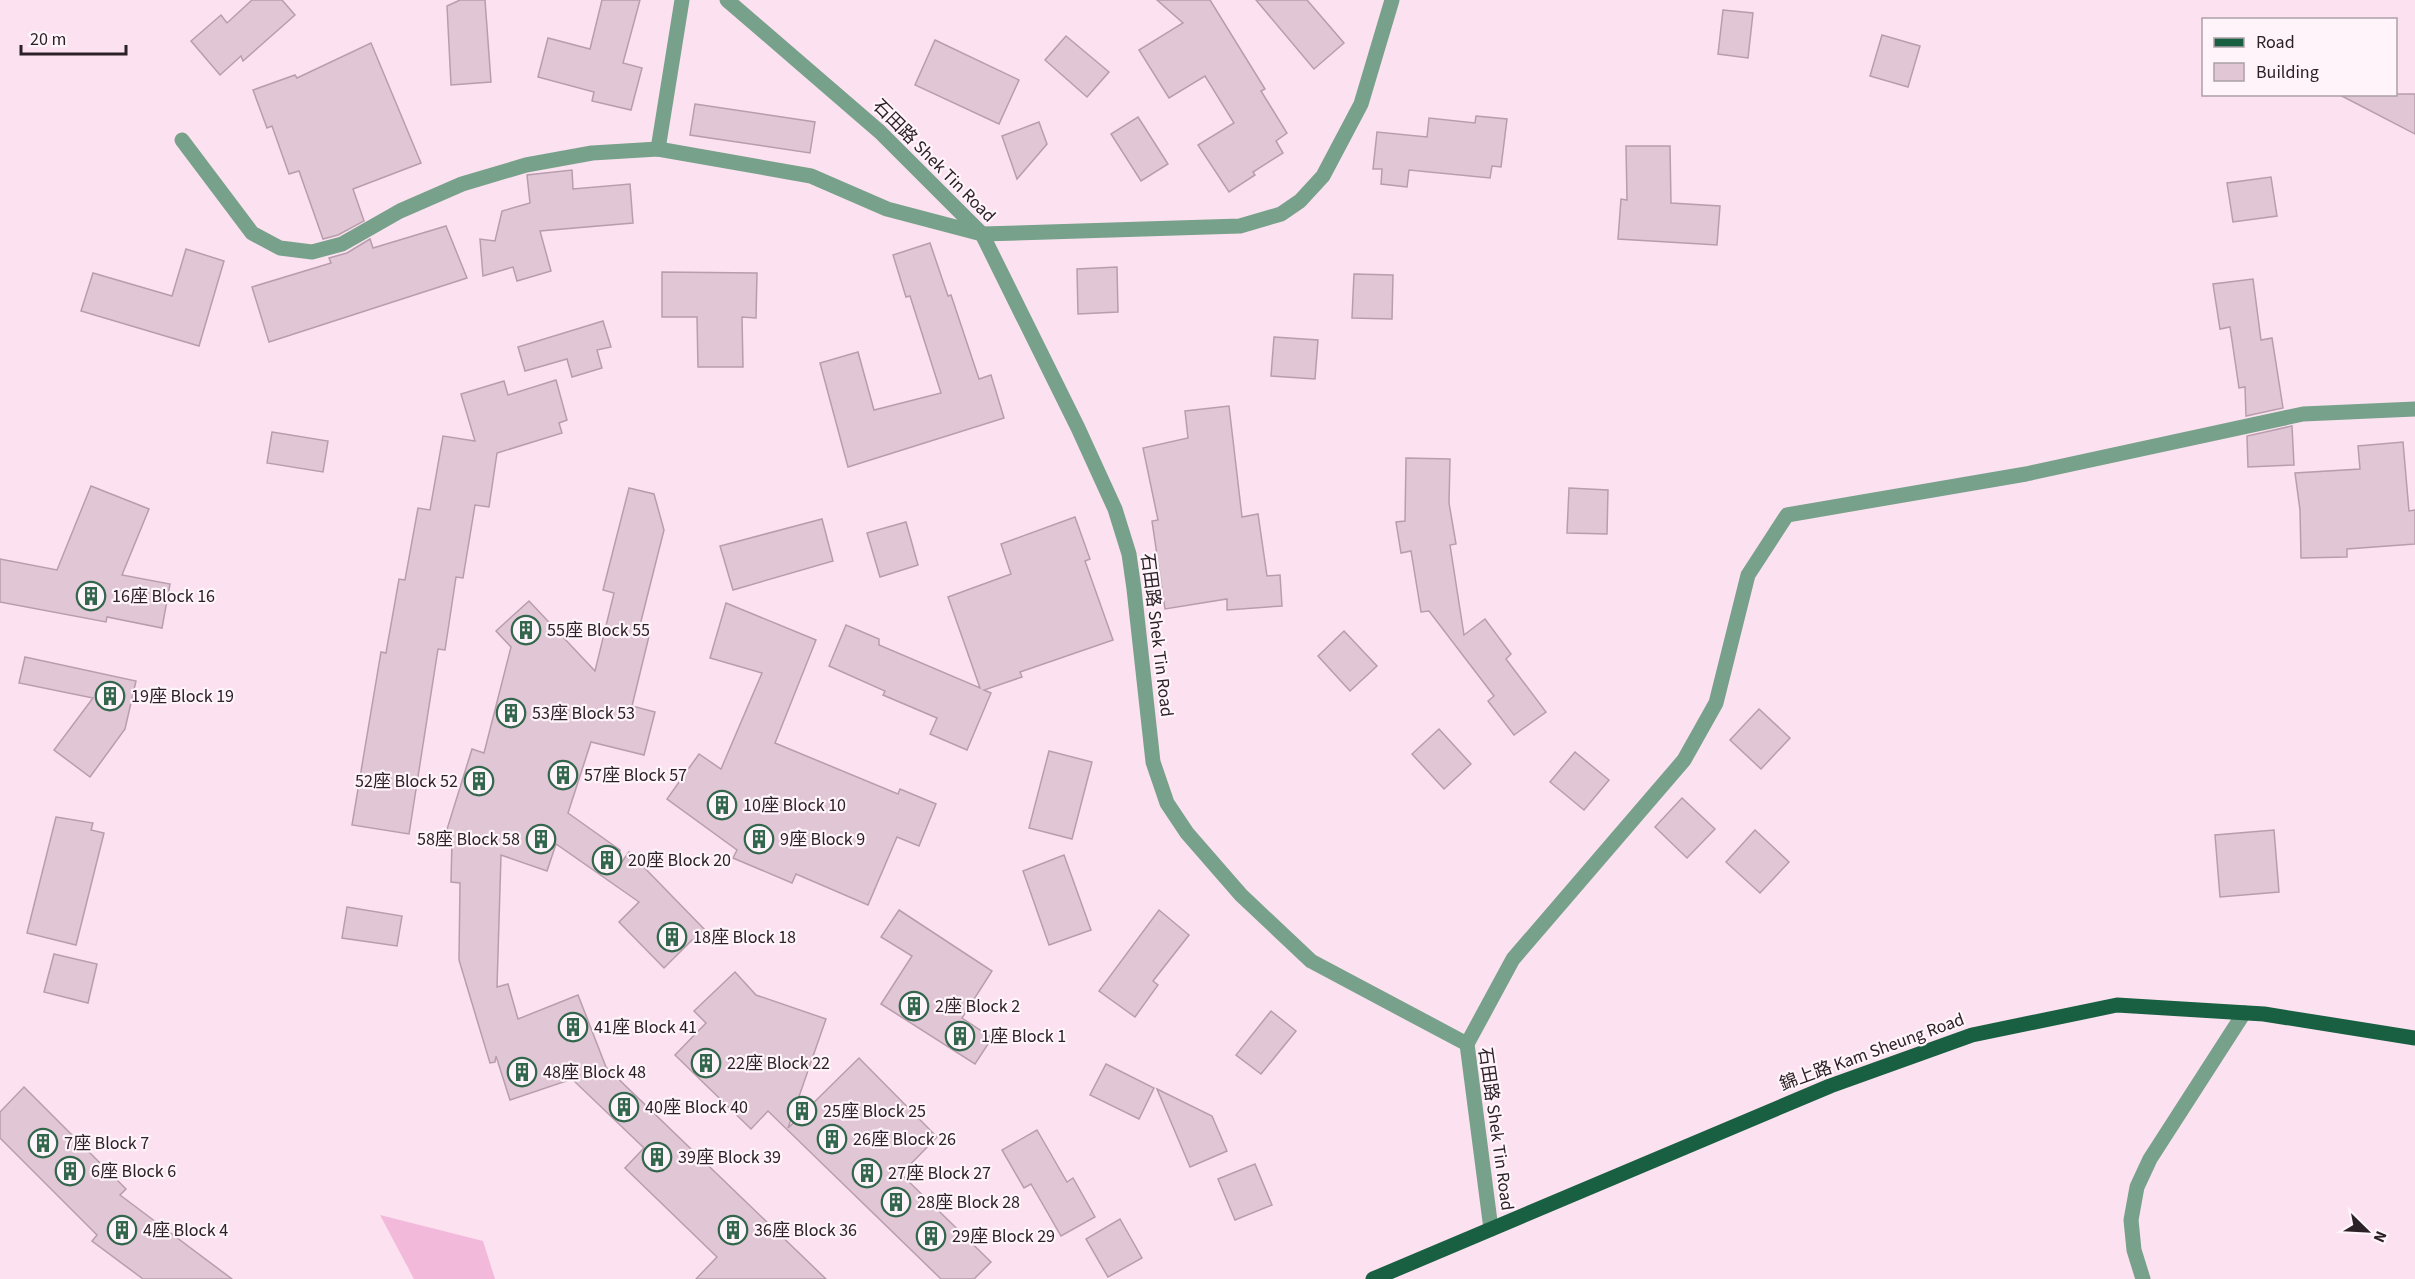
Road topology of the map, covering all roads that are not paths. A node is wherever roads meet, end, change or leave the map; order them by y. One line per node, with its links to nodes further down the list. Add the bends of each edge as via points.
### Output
1 (682, 0): 5 (street)
2 (727, 0): 6 (street, 石田路 Shek Tin Road, via 880,132)
3 (1392, 0): 6 (street, via 1361,104 1339,147 1323,176 1300,201 1281,214 1240,226)
4 (182, 140): 5 (street, via 252,233 280,248 312,252 342,244 400,211 462,184 515,168 591,153)
5 (658, 149): 6 (street, via 811,176 887,209)
6 (982, 234): 10 (street, 石田路 Shek Tin Road, via 1115,509 1129,554 1153,762 1167,803 1187,833 1241,895 1311,961)
7 (2415, 409): 10 (street, via 2303,414 2026,474 1786,515 1748,575 1716,703 1684,760 1513,960)
8 (2244, 1012): 9 (main road, 錦上路 Kam Sheung Road); 11 (main road, 錦上路 Kam Sheung Road, via 2117,1005 1972,1035 1830,1086); 13 (street, via 2150,1159 2137,1187 2131,1220 2134,1250)
9 (2415, 1038)
10 (1467, 1044): 11 (street, 石田路 Shek Tin Road)
11 (1491, 1229): 12 (main road, 錦上路 Kam Sheung Road)
12 (1373, 1279)
13 (2143, 1279)

